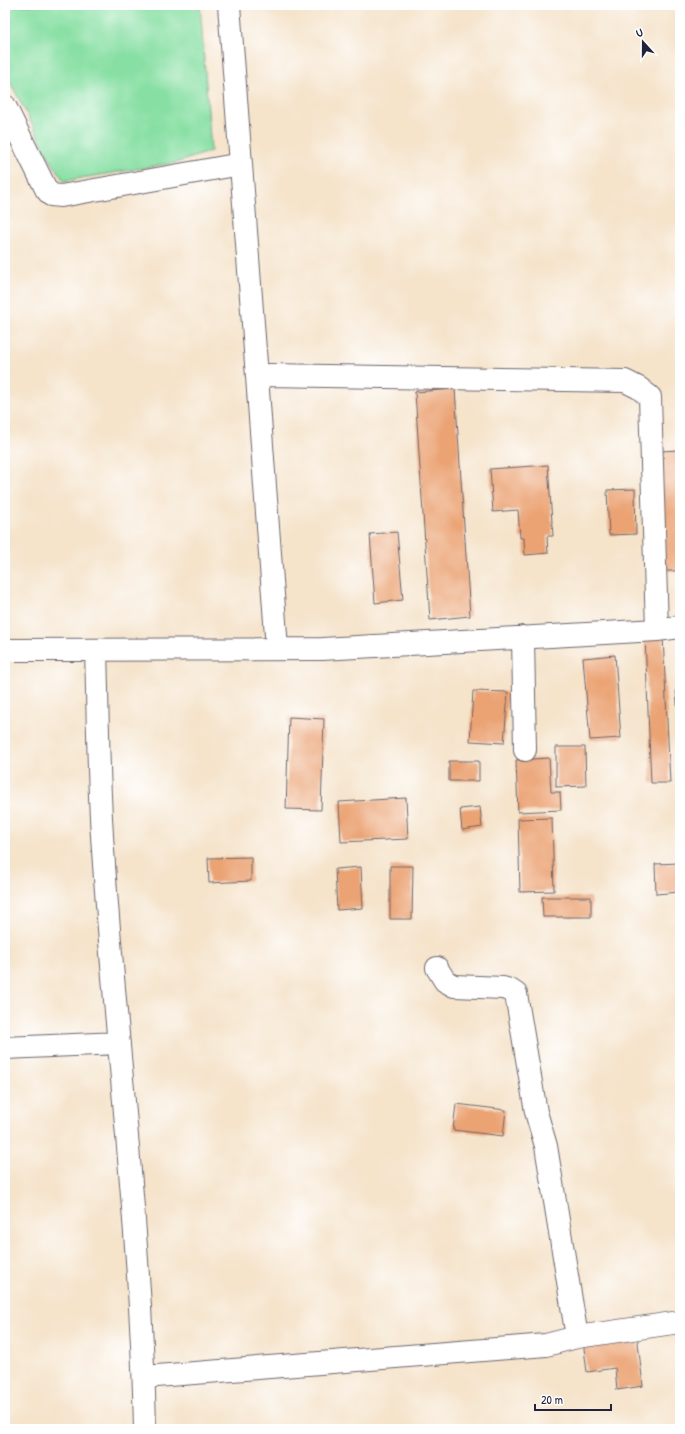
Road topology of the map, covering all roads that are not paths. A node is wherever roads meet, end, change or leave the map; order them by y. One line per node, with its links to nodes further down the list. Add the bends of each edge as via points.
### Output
1 (229, 5): 3 (street)
2 (5, 106): 3 (street, via 46,189 51,194 60,196)
3 (241, 164): 4 (street)
4 (257, 377): 6 (street, via 269,375 625,381 639,388 650,397); 8 (street)
5 (680, 627): 6 (street)
6 (657, 630): 7 (street)
7 (523, 637): 8 (street, via 322,649); 11 (street)
8 (277, 649): 10 (street)
9 (5, 650): 10 (street)
10 (96, 650): 13 (street, via 102,849)
11 (525, 750)
12 (437, 968): 16 (street, via 445,981 454,986 503,988 516,994 536,1112 546,1146)
13 (119, 1043): 14 (street); 17 (street)
14 (5, 1048)
15 (680, 1322): 16 (street)
16 (577, 1337): 17 (street, via 546,1345)
17 (144, 1376): 18 (street)
18 (145, 1429)

